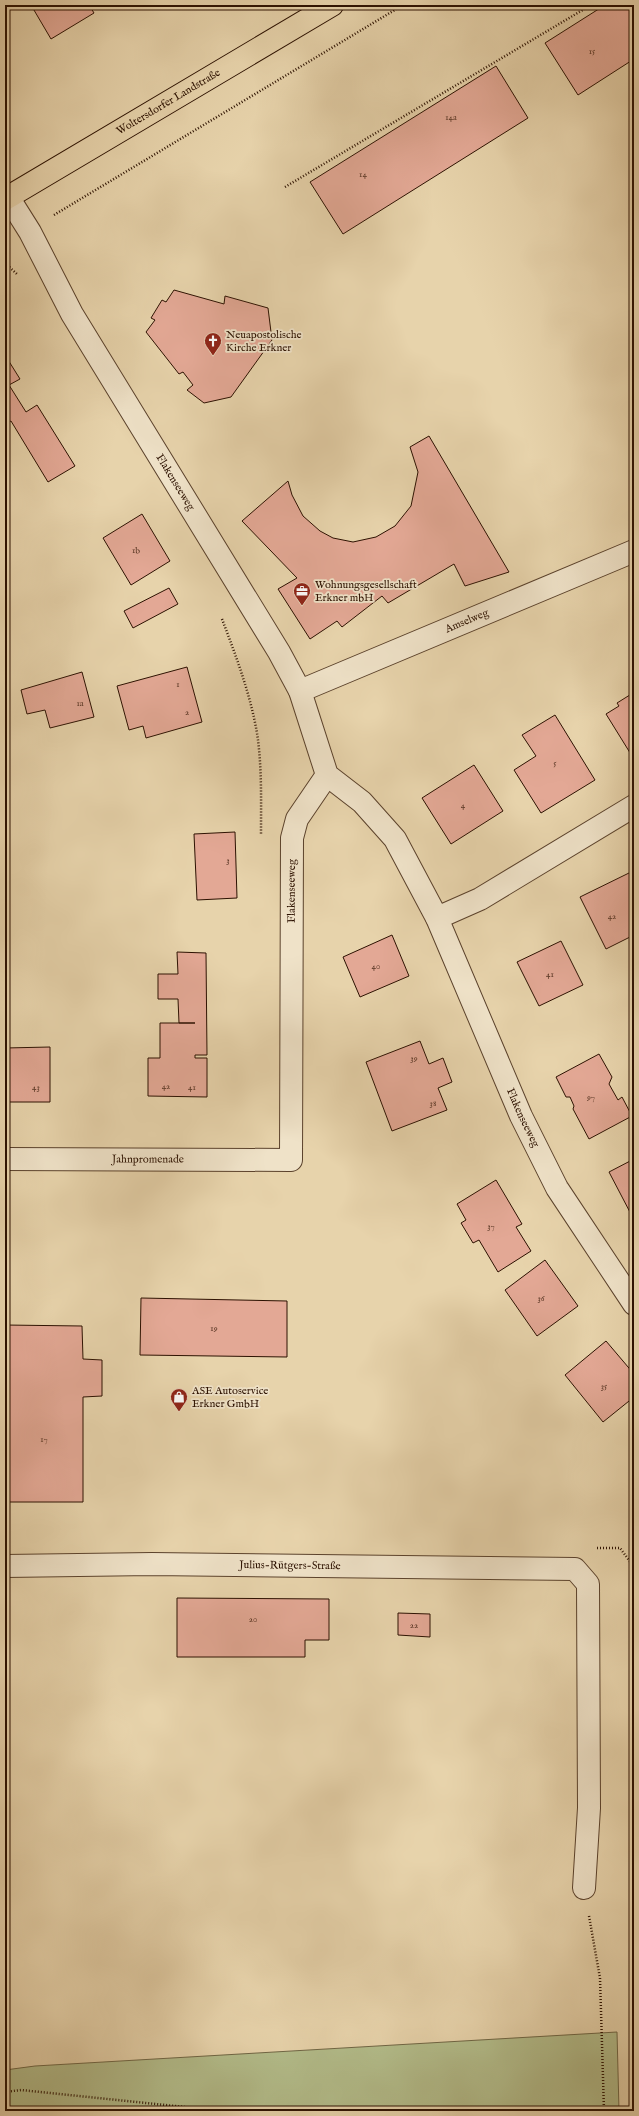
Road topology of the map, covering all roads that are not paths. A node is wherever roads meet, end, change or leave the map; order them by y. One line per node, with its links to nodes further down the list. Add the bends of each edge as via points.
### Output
1 (332, 5): 2 (main road, Woltersdorfer Landstraße)
2 (7, 198): 4 (street, Flakenseeweg, via 30,232 72,314 279,652)
3 (634, 551): 4 (street, Amselweg)
4 (300, 691): 5 (street, Flakenseeweg)
5 (327, 775): 7 (street, Flakenseeweg, via 362,802 395,839); 9 (street, Flakenseeweg, via 297,818 292,838)
6 (634, 806): 7 (street, via 480,899)
7 (438, 918): 10 (street, Flakenseeweg, via 521,1116 557,1188)
8 (5, 1159): 9 (street, Jahnpromenade)
9 (291, 1160)
10 (634, 1304)
11 (5, 1566): 12 (street, Julius-Rütgers-Straße, via 160,1564 575,1569 588,1584 588,1808)
12 (584, 1888)

